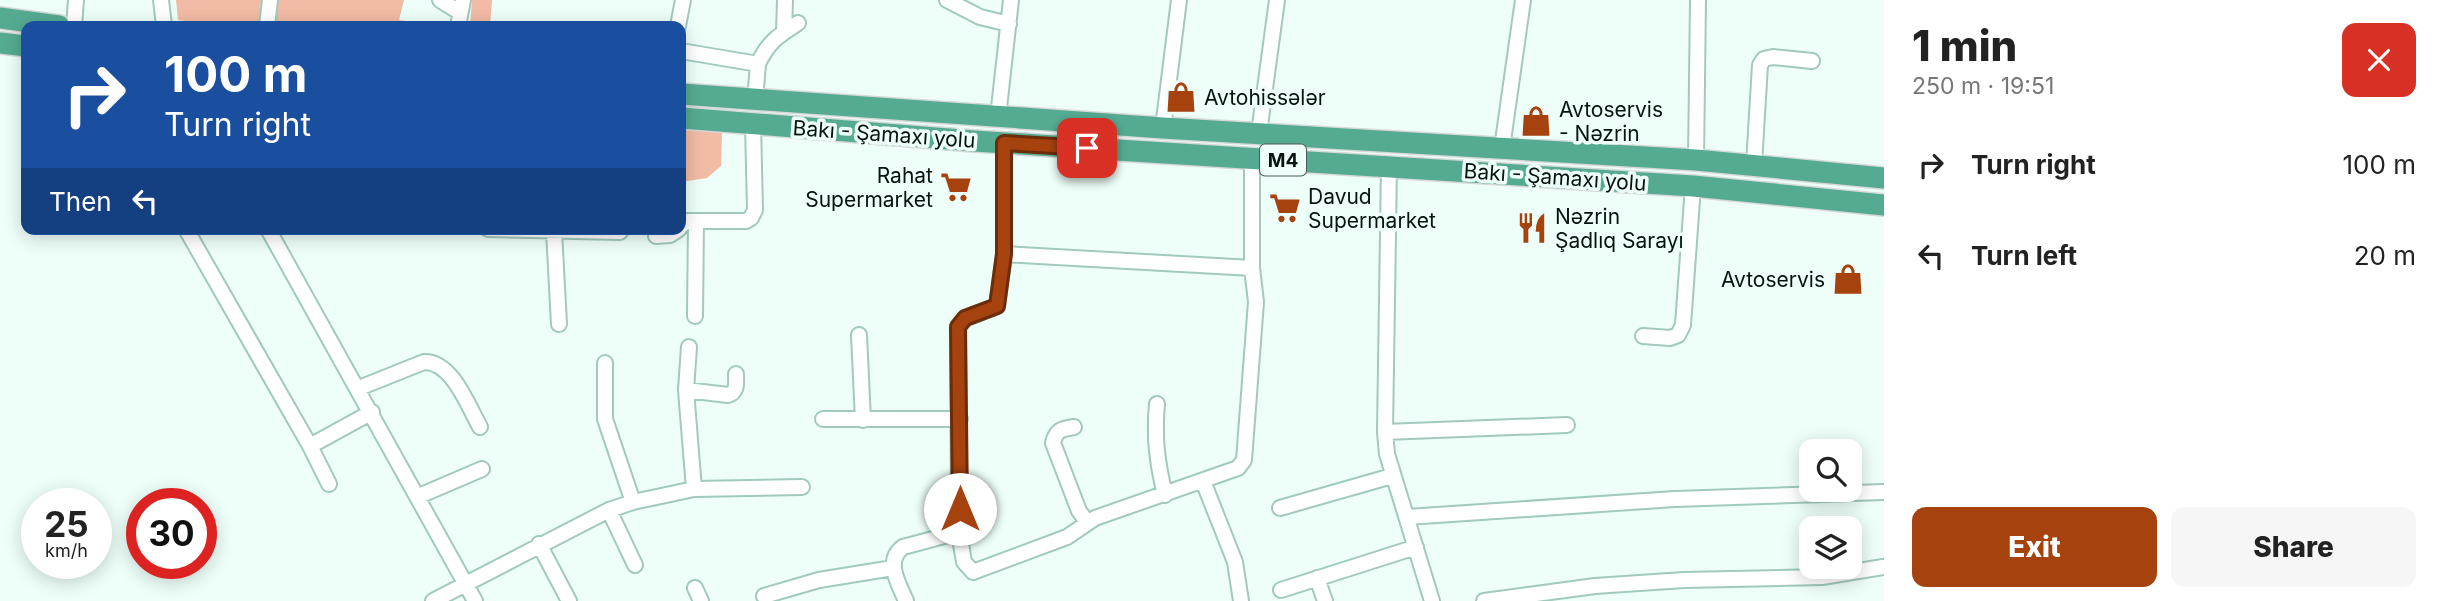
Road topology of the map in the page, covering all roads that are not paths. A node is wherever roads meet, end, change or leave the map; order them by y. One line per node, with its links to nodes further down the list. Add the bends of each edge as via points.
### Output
1 (76, 0): 16 (street)
2 (161, 0): 17 (street)
3 (270, 0): 18 (street)
4 (440, 0): 13 (street)
5 (683, 0): 19 (street)
6 (785, 0): 22 (street)
7 (947, 0): 21 (street, via 980,17)
8 (1011, 0): 21 (street)
9 (1179, 0): 33 (street)
10 (1277, 0): 34 (street)
11 (1523, 0): 36 (street)
12 (1698, 0): 38 (street)
13 (460, 13)
14 (0, 18): 15 (highway)
15 (22, 21)
16 (74, 21)
17 (163, 21)
18 (268, 21)
19 (679, 21)
20 (798, 23): 22 (street)
21 (1009, 24): 30 (street)
22 (784, 32): 27 (street, via 765,48)
23 (0, 43): 24 (highway)
24 (21, 46)
25 (686, 52): 27 (street)
26 (1812, 61): 39 (street, via 1773,57 1760,65)
27 (758, 64): 29 (street)
28 (686, 94): 29 (highway, Bakı - Şamaxı yolu / M4)
29 (755, 100): 30 (highway, Bakı - Şamaxı yolu / M4)
30 (998, 117): 33 (highway, Bakı - Şamaxı yolu / M4)
31 (686, 118): 32 (highway, Bakı - Şamaxı yolu / M4)
32 (753, 124): 35 (highway, Bakı - Şamaxı yolu / M4); 44 (street, via 755,211 751,218)
33 (1163, 128): 34 (highway, Bakı - Şamaxı yolu / M4)
34 (1259, 133): 36 (highway, Bakı - Şamaxı yolu / M4)
35 (1004, 143): 37 (highway, Bakı - Şamaxı yolu / M4); 51 (street)
36 (1502, 148): 38 (highway, Bakı - Şamaxı yolu / M4)
37 (1252, 158): 40 (highway, Bakı - Şamaxı yolu / M4); 52 (street)
38 (1696, 160): 39 (highway, Bakı - Şamaxı yolu / M4)
39 (1754, 165): 41 (highway, Bakı - Şamaxı yolu / M4)
40 (1390, 166): 42 (highway, Bakı - Şamaxı yolu / M4); 70 (street)
41 (1884, 178)
42 (1693, 186): 43 (highway, Bakı - Şamaxı yolu / M4); 56 (street, via 1683,325 1678,335 1670,338)
43 (1884, 205)
44 (696, 221): 45 (street); 53 (street)
45 (686, 222)
46 (189, 235): 71 (street)
47 (271, 235): 60 (street)
48 (554, 235): 54 (street)
49 (670, 235): 50 (street)
50 (656, 236)
51 (1004, 254): 52 (street); 65 (street, via 997,306 965,318 958,327)
52 (1252, 268): 74 (street, via 1256,302 1244,460 1238,468)
53 (695, 316)
54 (559, 324)
55 (859, 335): 66 (street)
56 (1643, 337)
57 (689, 347): 61 (street)
58 (605, 363): 81 (street, via 605,419)
59 (736, 374): 61 (street, via 733,394)
60 (359, 388): 63 (street); 68 (street, via 432,362 448,372)
61 (687, 390): 77 (street)
62 (1157, 404): 79 (street, via 1154,436)
63 (372, 412): 71 (street); 80 (street)
64 (823, 419): 66 (street)
65 (960, 419): 66 (street); 86 (street)
66 (863, 420)
67 (1567, 425): 70 (street)
68 (480, 427)
69 (1074, 427): 85 (street, via 1060,429 1053,443)
70 (1385, 432): 73 (street)
71 (310, 446): 75 (street)
72 (482, 469): 80 (street)
73 (1392, 476): 82 (street); 84 (street)
74 (1203, 481): 79 (street); 100 (street, via 1234,562)
75 (328, 484)
76 (802, 487): 77 (street)
77 (694, 489): 81 (street)
78 (1884, 492): 84 (street, via 1675,499)
79 (1165, 495): 85 (street)
80 (419, 496): 93 (street)
81 (633, 502): 83 (street)
82 (1280, 508)
83 (609, 510): 87 (street); 89 (street)
84 (1407, 517): 88 (street)
85 (1087, 522): 86 (street, via 1067,537 973,572 964,562)
86 (960, 532): 91 (street, via 903,547 893,558)
87 (540, 544): 93 (street); 98 (street)
88 (1416, 547): 92 (street); 102 (street)
89 (635, 565)
90 (1883, 567): 103 (street, via 1822,577 1595,586)
91 (893, 568): 95 (street, via 819,580); 99 (street)
92 (1317, 578): 94 (street); 101 (street)
93 (466, 583): 96 (street); 97 (street)
94 (1281, 590)
95 (764, 596)
96 (433, 601)
97 (475, 601)
98 (569, 601)
99 (906, 601)
100 (1241, 601)
101 (1325, 601)
102 (1432, 601)
103 (1484, 601)

